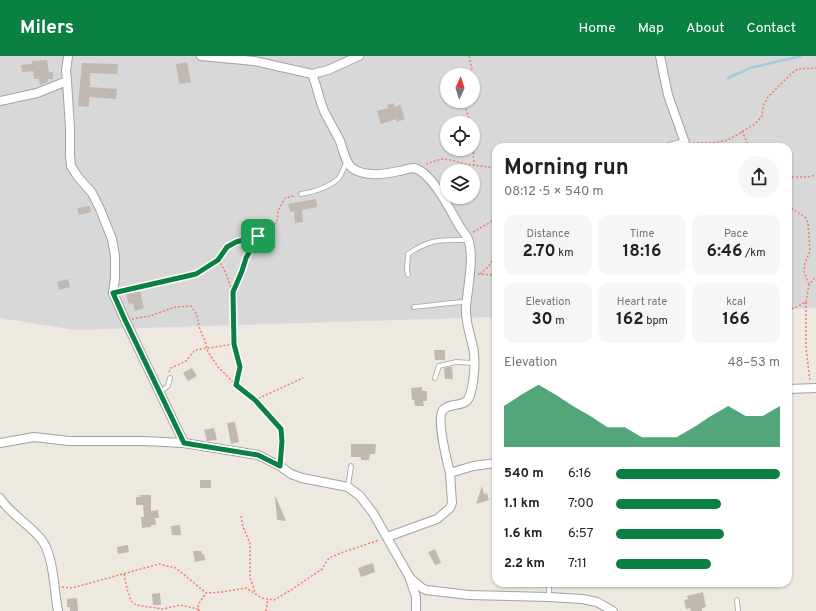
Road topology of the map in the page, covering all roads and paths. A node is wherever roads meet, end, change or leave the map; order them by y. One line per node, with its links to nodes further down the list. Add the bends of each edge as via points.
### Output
1 (68, 56): 10 (street)
2 (201, 56): 6 (street)
3 (359, 56): 9 (street)
4 (469, 56): 7 (path)
5 (660, 56): 13 (street, via 668,95)
6 (255, 58): 9 (street)
7 (472, 68)
8 (816, 68): 12 (path, via 798,69 792,73 768,97 763,106 762,116 755,124)
9 (312, 74): 15 (street, via 324,111)
10 (67, 80): 11 (street, via 37,93); 36 (street, via 71,166 92,192 112,239 115,256)
11 (0, 101)
12 (742, 131): 13 (path, via 728,140); 14 (path)
13 (685, 143)
14 (747, 143)
15 (347, 161): 19 (street, via 353,169 365,172 383,173); 22 (lane, via 338,178 321,188)
16 (468, 164): 19 (path, via 441,159)
17 (480, 166): 18 (path)
18 (492, 167)
19 (413, 168): 26 (street, via 433,182)
20 (816, 175): 21 (path)
21 (792, 178)
22 (301, 194): 25 (path, via 285,198 276,222 269,230)
23 (792, 209): 34 (path, via 805,217 808,223 810,251 804,272)
24 (492, 222): 26 (path, via 477,229)
25 (258, 236): 27 (path, via 227,247); 35 (path)
26 (468, 238): 30 (street); 32 (lane, via 436,240 416,248 408,254)
27 (218, 260): 35 (path); 36 (path, via 196,274)
28 (492, 262): 29 (path)
29 (480, 274): 30 (path); 31 (path)
30 (470, 275): 37 (street)
31 (492, 275)
32 (408, 276)
33 (816, 276): 34 (path)
34 (809, 285): 38 (path)
35 (233, 292): 42 (path)
36 (113, 293): 41 (street)
37 (467, 302): 39 (lane); 44 (street, via 466,320)
38 (806, 302): 40 (path); 50 (path, via 806,348)
39 (414, 306)
40 (792, 309)
41 (125, 320): 43 (path, via 192,306); 51 (street)
42 (234, 344): 43 (path); 48 (path, via 240,367)
43 (206, 348): 45 (path, via 195,350 186,361 171,368 168,373); 48 (path, via 218,367)
44 (474, 363): 47 (lane, via 456,362 440,366); 58 (street, via 472,388 467,401 448,407 442,412 444,448)
45 (170, 378): 51 (lane, via 168,386)
46 (303, 378): 52 (path)
47 (435, 378)
48 (236, 385): 52 (path)
49 (792, 389): 50 (street)
50 (813, 389)
51 (160, 392): 54 (street)
52 (255, 400): 56 (path, via 281,429)
53 (0, 443): 54 (street, via 34,437 68,441)
54 (184, 443): 56 (street, via 258,455)
55 (492, 464): 58 (street)
56 (280, 466): 59 (street, via 302,478)
57 (351, 466): 59 (lane)
58 (450, 472): 62 (street, via 450,508 437,519)
59 (348, 486): 62 (street, via 360,496)
60 (0, 498): 66 (street, via 43,541 50,558)
61 (241, 516): 68 (path, via 250,543 250,578)
62 (387, 537): 64 (street); 70 (path, via 329,558 322,569 291,590 274,600)
63 (124, 574): 66 (path, via 72,588); 67 (path, via 159,564 176,568); 72 (path, via 131,601 136,605 163,609 180,606)
64 (410, 578): 69 (street, via 422,588 433,592); 75 (street, via 416,597)
65 (549, 587): 69 (lane)
66 (54, 588): 73 (street)
67 (206, 593): 68 (path, via 246,588); 72 (path, via 198,605)
68 (256, 593): 70 (path)
69 (549, 597): 76 (street, via 597,602)
70 (268, 599): 74 (path)
71 (737, 600): 77 (lane)
72 (198, 610)
73 (58, 611)
74 (266, 611)
75 (416, 611)
76 (613, 611)
77 (738, 611)

